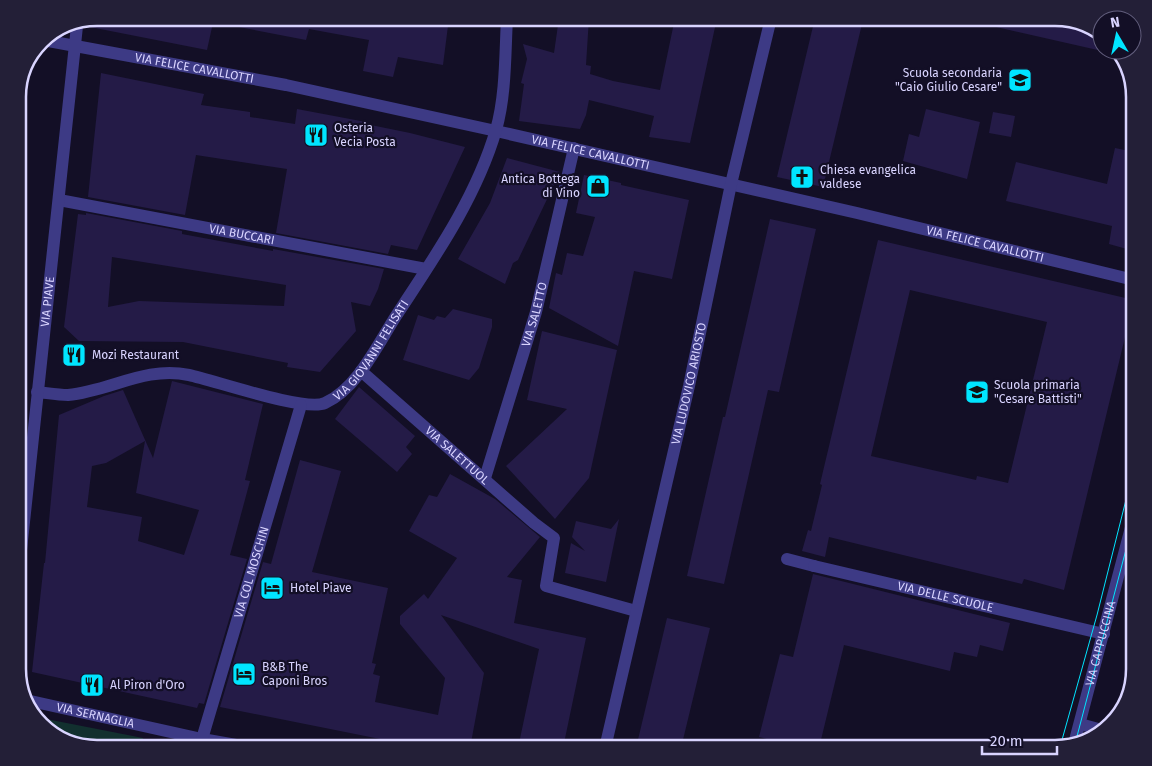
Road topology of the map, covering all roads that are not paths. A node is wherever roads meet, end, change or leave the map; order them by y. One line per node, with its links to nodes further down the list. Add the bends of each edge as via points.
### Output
1 (507, 26): 6 (street, VIA GIOVANNI FELISATI, via 502,99)
2 (770, 26): 8 (street, VIA LUDOVICO ARIOSTO)
3 (77, 30): 5 (street, VIA PIAVE)
4 (53, 42): 5 (street, VIA FELICE CAVALLOTTI)
5 (75, 46): 6 (street, VIA FELICE CAVALLOTTI, via 286,85); 9 (street, VIA PIAVE)
6 (496, 130): 7 (street, VIA FELICE CAVALLOTTI); 10 (street, VIA GIOVANNI FELISATI, via 480,172)
7 (574, 148): 8 (street, VIA FELICE CAVALLOTTI); 15 (street, VIA SALETTO, via 536,312)
8 (732, 184): 11 (street, VIA FELICE CAVALLOTTI); 19 (street, VIA LUDOVICO ARIOSTO)
9 (59, 200): 10 (street, VIA BUCCARI); 13 (street, VIA PIAVE)
10 (426, 269): 12 (street, VIA GIOVANNI FELISATI)
11 (1126, 278)
12 (361, 371): 14 (street, VIA GIOVANNI FELISATI, via 342,393 324,404); 15 (street, VIA SALETTUOL)
13 (38, 392): 14 (street, VIA GIOVANNI FELISATI, via 67,395 168,372); 16 (street, VIA PIAVE)
14 (301, 405): 25 (street, VIA COL MOSCHIN)
15 (485, 478): 19 (street, VIA SALETTUOL, via 554,538 546,586)
16 (26, 498)
17 (1126, 547): 20 (street, VIA CAPPUCCINA)
18 (786, 559): 20 (street, VIA DELLE SCUOLE)
19 (636, 610): 26 (street, VIA LUDOVICO ARIOSTO)
20 (1104, 634): 22 (street, VIA CAPPUCCINA)
21 (35, 702): 25 (street, VIA SERNAGLIA)
22 (1080, 724): 23 (street); 24 (street, VIA CAPPUCCINA)
23 (1094, 728)
24 (1076, 736)
25 (202, 739)
26 (607, 740)

